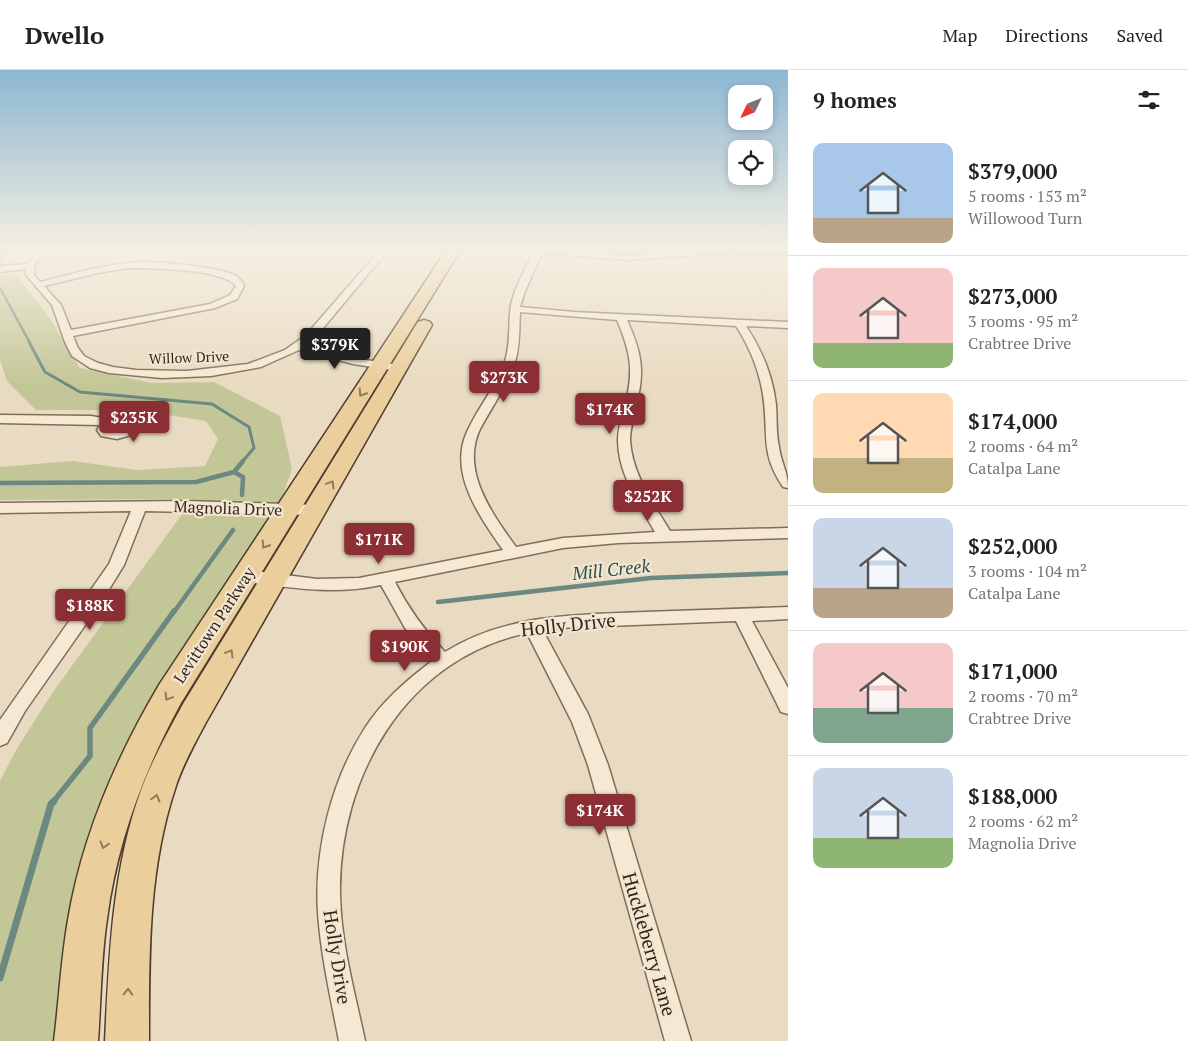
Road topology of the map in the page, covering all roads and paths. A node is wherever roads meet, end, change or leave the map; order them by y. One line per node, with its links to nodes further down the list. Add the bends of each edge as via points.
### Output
1 (46, 294): 11 (street, Willow Drive, via 58,307)
2 (235, 294): 11 (street, via 212,306)
3 (347, 294): 12 (street, Willow Drive, via 310,338)
4 (429, 294): 13 (main road, Levittown Parkway)
5 (439, 294): 13 (main road, Levittown Parkway)
6 (519, 294): 7 (street)
7 (516, 309): 8 (street); 23 (street, via 510,361 467,450 470,478 484,509)
8 (621, 317): 9 (street); 22 (street, via 636,351 637,365 637,380 624,431 626,458)
9 (739, 322): 10 (street); 16 (street, via 763,370 770,404 771,446)
10 (788, 325)
11 (68, 334): 12 (street, Willow Drive, via 72,348 81,359 122,372 229,371 265,362)
12 (298, 347): 13 (street)
13 (389, 367): 19 (main road, Levittown Parkway, one-way to 19); 20 (main road, Levittown Parkway, one-way to 13)
14 (0, 419): 15 (street)
15 (108, 423)
16 (788, 484)
17 (140, 506): 18 (street, Magnolia Drive); 19 (street, Magnolia Drive); 32 (street, via 116,565)
18 (0, 508)
19 (288, 510): 20 (street, Magnolia Drive); 24 (main road, Levittown Parkway, one-way to 24)
20 (315, 510): 25 (main road, Levittown Parkway)
21 (788, 533): 22 (street)
22 (665, 536): 23 (street, via 596,539)
23 (512, 552): 26 (street)
24 (246, 576): 25 (street); 33 (main road, Levittown Parkway, one-way to 33, via 158,713 121,790 93,887 83,953)
25 (274, 579): 26 (street, via 336,586); 34 (main road, Levittown Parkway, one-way to 25, via 133,898 144,839 158,790 194,714)
26 (386, 579): 30 (street, via 412,626)
27 (788, 612): 28 (street, Holly Drive)
28 (740, 614): 29 (street, Holly Drive, via 557,622); 31 (street)
29 (532, 626): 30 (street, Holly Drive, via 481,640); 36 (street, Huckleberry Lane, via 581,720 598,765)
30 (444, 662): 35 (street, Holly Drive, via 414,687 377,728 348,788 336,830 329,895 333,941)
31 (788, 706)
32 (0, 737)
33 (76, 1041)
34 (127, 1041)
35 (352, 1041)
36 (678, 1041)

